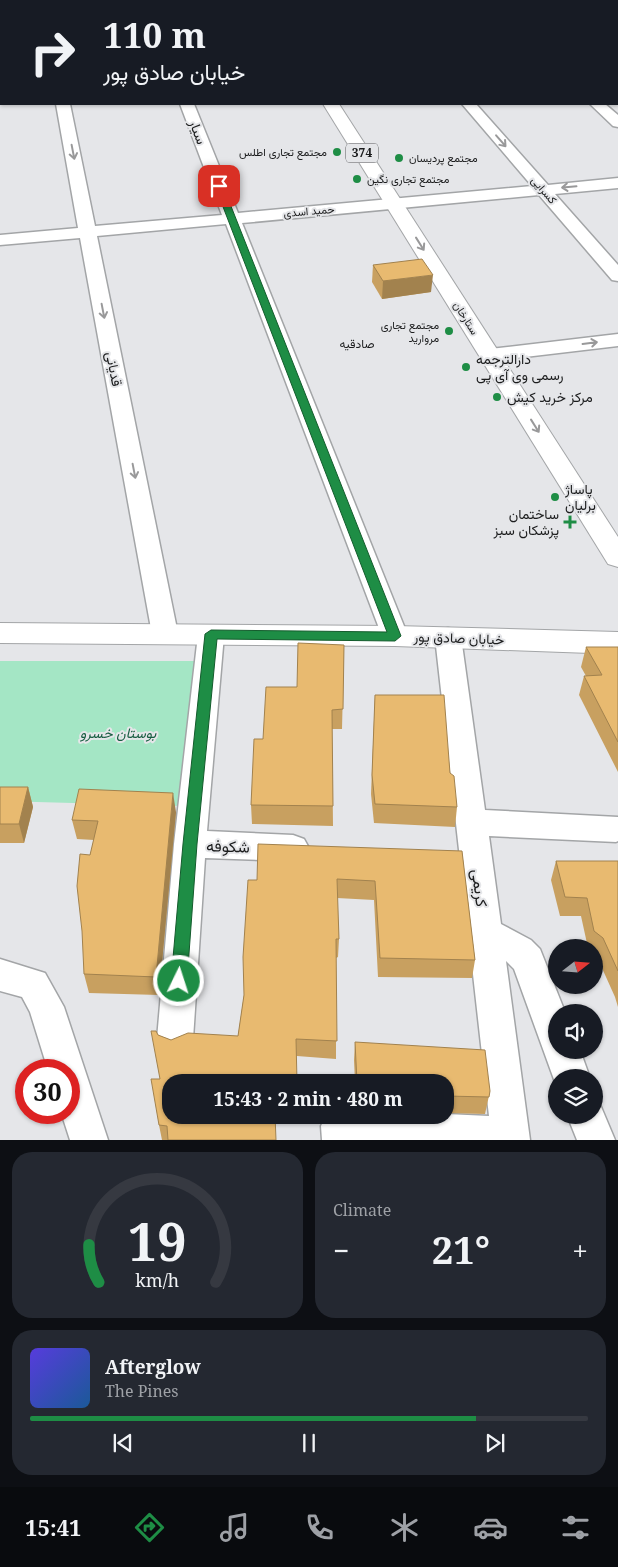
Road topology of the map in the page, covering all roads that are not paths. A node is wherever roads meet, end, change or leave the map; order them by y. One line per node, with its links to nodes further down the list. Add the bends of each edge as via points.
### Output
1 (64, 105): 11 (street, قدیانی, one-way to 11)
2 (187, 105): 10 (street, سیار)
3 (332, 105): 9 (main road, ستارخان / 374)
4 (470, 105): 8 (street, کسرایی, one-way to 8)
5 (598, 105): 6 (street)
6 (618, 123)
7 (618, 183): 8 (street, حمید اسدی, one-way to 8)
8 (543, 190): 9 (street, حمید اسدی); 13 (street, کسرایی)
9 (394, 203): 10 (street, حمید اسدی); 15 (main road, ستارخان / 374, one-way to 15)
10 (232, 218): 11 (street, حمید اسدی); 20 (street, سیار)
11 (88, 232): 12 (street, حمید اسدی); 18 (street, قدیانی, one-way to 18)
12 (0, 240)
13 (618, 276)
14 (618, 340): 15 (street, one-way to 14)
15 (490, 355): 16 (main road, ستارخان / 374, one-way to 16)
16 (618, 558)
17 (0, 633): 18 (main road, خیابان صادق پور)
18 (165, 634): 19 (main road, خیابان صادق پور)
19 (211, 634): 20 (main road, خیابان صادق پور); 25 (street)
20 (395, 636): 21 (main road, خیابان صادق پور)
21 (448, 637): 22 (main road, خیابان صادق پور); 23 (street, کریمی)
22 (618, 643)
23 (471, 822): 24 (street); 27 (street, کریمی, via 461,854)
24 (616, 829)
25 (190, 844): 26 (street, شکوفه); 30 (street)
26 (318, 849)
27 (485, 933): 29 (street, via 520,951 528,960); 35 (street, کریمی)
28 (0, 975): 31 (street, via 33,984 46,1007)
29 (548, 1014)
30 (175, 1039)
31 (63, 1059)
32 (80, 1112): 36 (street)
33 (590, 1124): 37 (street)
34 (340, 1133): 35 (street)
35 (510, 1138)
36 (89, 1140)
37 (596, 1140)

